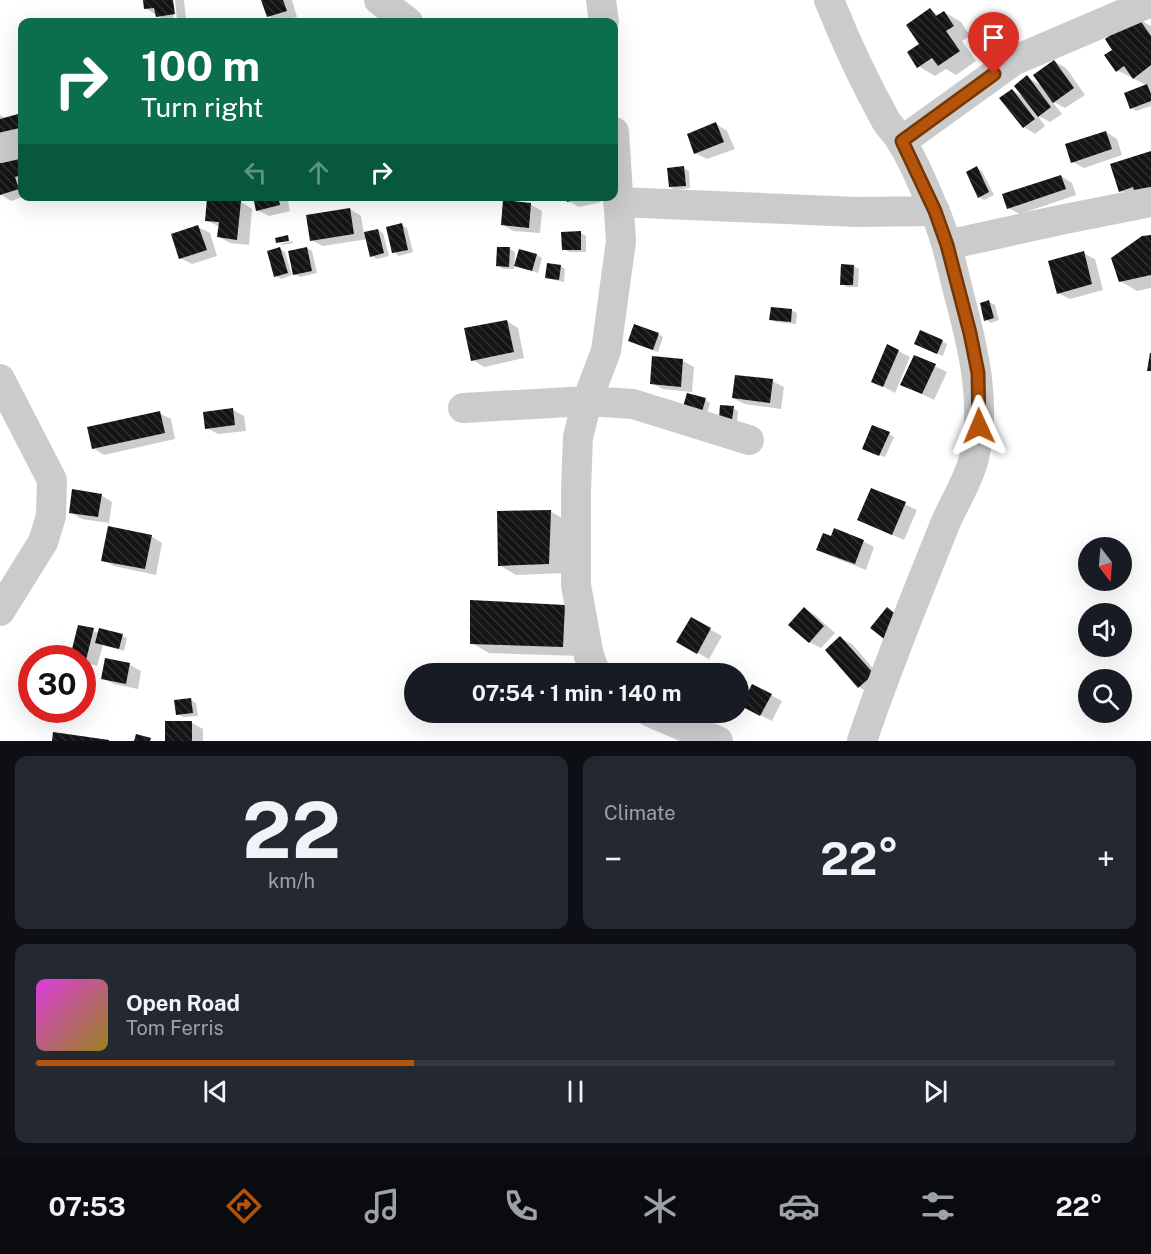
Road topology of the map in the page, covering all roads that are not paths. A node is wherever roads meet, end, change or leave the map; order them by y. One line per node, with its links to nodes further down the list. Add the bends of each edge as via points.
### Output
1 (602, 0): 4 (street)
2 (829, 0): 5 (street, via 886,121)
3 (1151, 2): 5 (street, via 1013,61)
4 (604, 18)
5 (902, 141): 10 (street)
6 (18, 144): 7 (street)
7 (0, 148)
8 (618, 202): 10 (street, via 856,212); 13 (street, via 621,240 606,351)
9 (1151, 202): 11 (street)
10 (935, 211): 11 (street)
11 (947, 245): 22 (street, via 978,373 979,426 975,450)
12 (0, 379): 17 (street)
13 (587, 401): 14 (street); 16 (street, via 633,404); 19 (street, via 578,437 576,585)
14 (463, 408)
15 (0, 421): 17 (street)
16 (749, 440)
17 (33, 441): 18 (street, via 52,480 51,516 43,542)
18 (0, 611)
19 (592, 663)
20 (676, 723): 21 (street)
21 (718, 741)
22 (862, 741)

